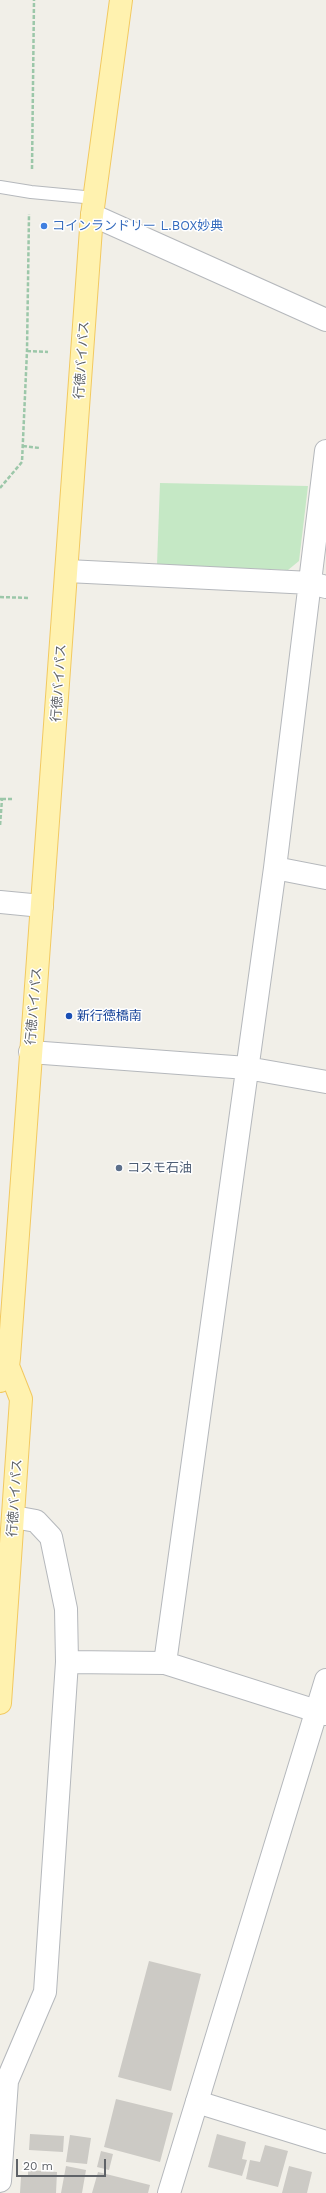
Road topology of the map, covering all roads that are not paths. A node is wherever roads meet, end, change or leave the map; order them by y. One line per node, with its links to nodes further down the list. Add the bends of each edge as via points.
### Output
1 (121, 0): 3 (main road, 行徳バイパス)
2 (0, 187): 3 (lane)
3 (93, 207): 4 (street); 6 (main road, 行徳バイパス)
4 (326, 320)
5 (326, 452): 7 (street)
6 (68, 571): 7 (street); 11 (main road, 行徳バイパス)
7 (318, 585): 8 (street)
8 (274, 868): 9 (street); 13 (street)
9 (326, 878)
10 (0, 902): 11 (street)
11 (42, 906): 12 (main road, 行徳バイパス)
12 (30, 1052): 13 (street); 15 (main road, 行徳バイパス)
13 (247, 1068): 14 (street); 18 (street)
14 (326, 1082)
15 (4, 1374): 16 (main road, 行徳バイパス, via 21,1399)
16 (14, 1518): 17 (street, via 36,1521 51,1537 66,1609); 20 (main road, 行徳バイパス)
17 (67, 1662): 18 (street); 24 (street, via 45,1992 7,2081)
18 (165, 1663): 21 (street)
19 (326, 1680): 21 (street)
20 (0, 1703)
21 (322, 1713): 22 (street)
22 (197, 2102): 23 (street); 25 (street)
23 (326, 2142)
24 (0, 2181)
25 (169, 2193)

